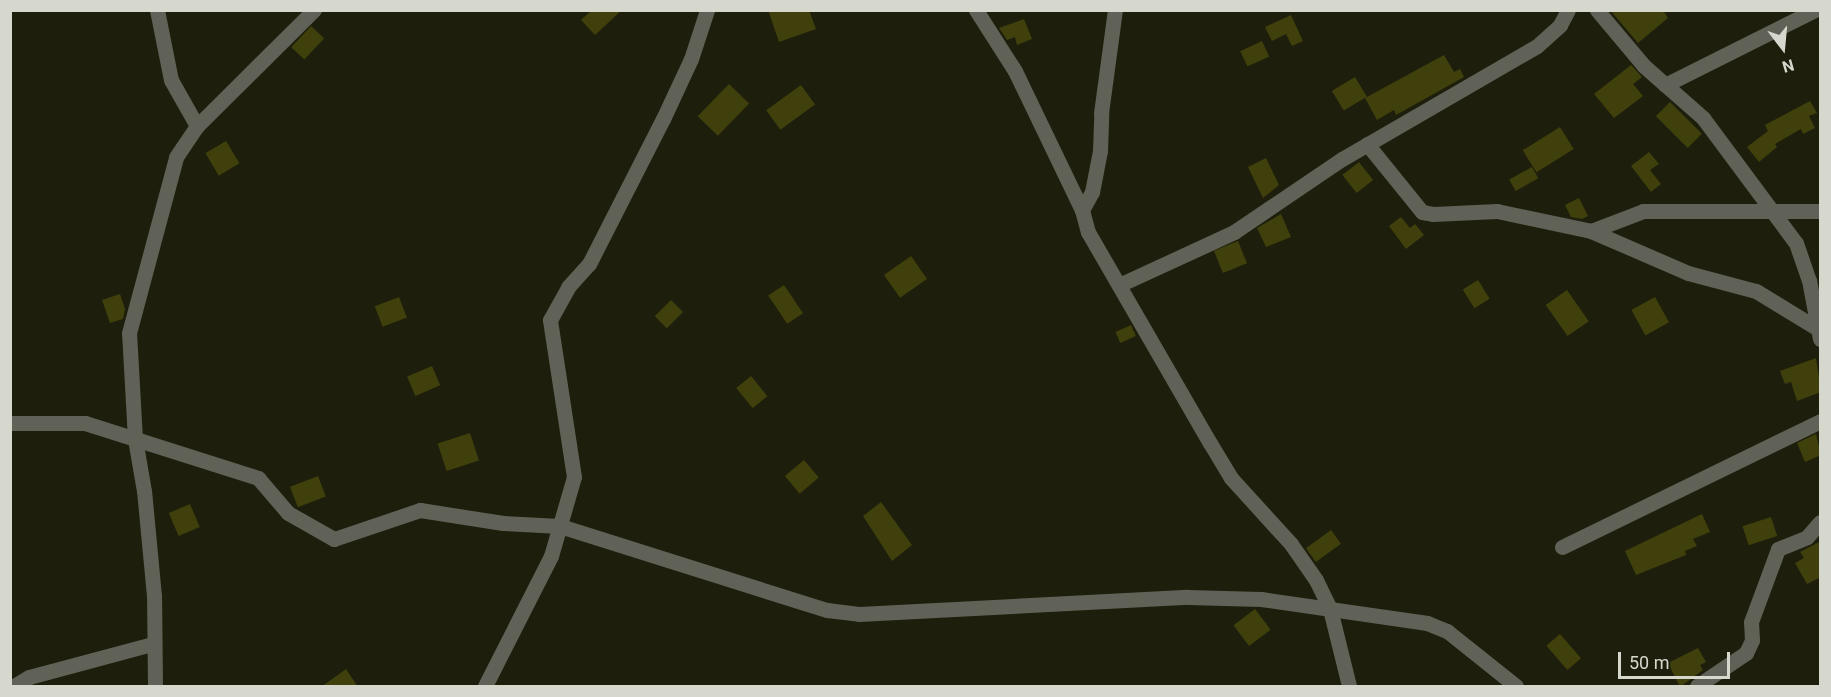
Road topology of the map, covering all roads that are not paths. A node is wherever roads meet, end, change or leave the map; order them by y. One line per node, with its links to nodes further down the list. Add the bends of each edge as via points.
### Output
1 (158, 10): 10 (street, via 171,80)
2 (314, 10): 10 (street)
3 (707, 10): 22 (street, via 691,59 663,118 589,264 568,286 550,320 574,477)
4 (976, 10): 13 (street, via 1015,71)
5 (1115, 10): 13 (street, via 1101,113 1100,151 1092,192)
6 (1568, 10): 11 (street, via 1560,25 1537,46)
7 (1597, 10): 9 (street)
8 (1815, 10): 9 (street)
9 (1665, 85): 12 (street, via 1703,118)
10 (197, 126): 20 (street, via 176,157 164,191 129,333)
11 (1367, 144): 15 (street, via 1422,212 1497,211); 16 (street, via 1234,232)
12 (1771, 209): 14 (street); 15 (street, via 1643,211); 17 (street, via 1796,243 1809,280)
13 (1082, 210): 16 (street, via 1089,232)
14 (1821, 211)
15 (1591, 231): 17 (street, via 1688,273 1756,291)
16 (1119, 285): 24 (street, via 1231,478 1291,544)
17 (1820, 333)
18 (1821, 421): 23 (street)
19 (10, 423): 20 (street, via 85,423)
20 (135, 439): 22 (street, via 258,478 288,513 334,539 420,510 503,523); 25 (street, via 154,596)
21 (1821, 522): 31 (street, via 1807,537 1778,549 1750,622 1752,640 1746,653)
22 (560, 526): 24 (street, via 827,610 859,614 1188,597 1261,599); 28 (street, via 534,593)
23 (1562, 548)
24 (1330, 609): 29 (street); 30 (street, via 1400,617 1447,630)
25 (152, 644): 26 (street, via 29,677); 27 (street)
26 (14, 687)
27 (155, 687)
28 (485, 687)
29 (1349, 687)
30 (1516, 687)
31 (1697, 687)

